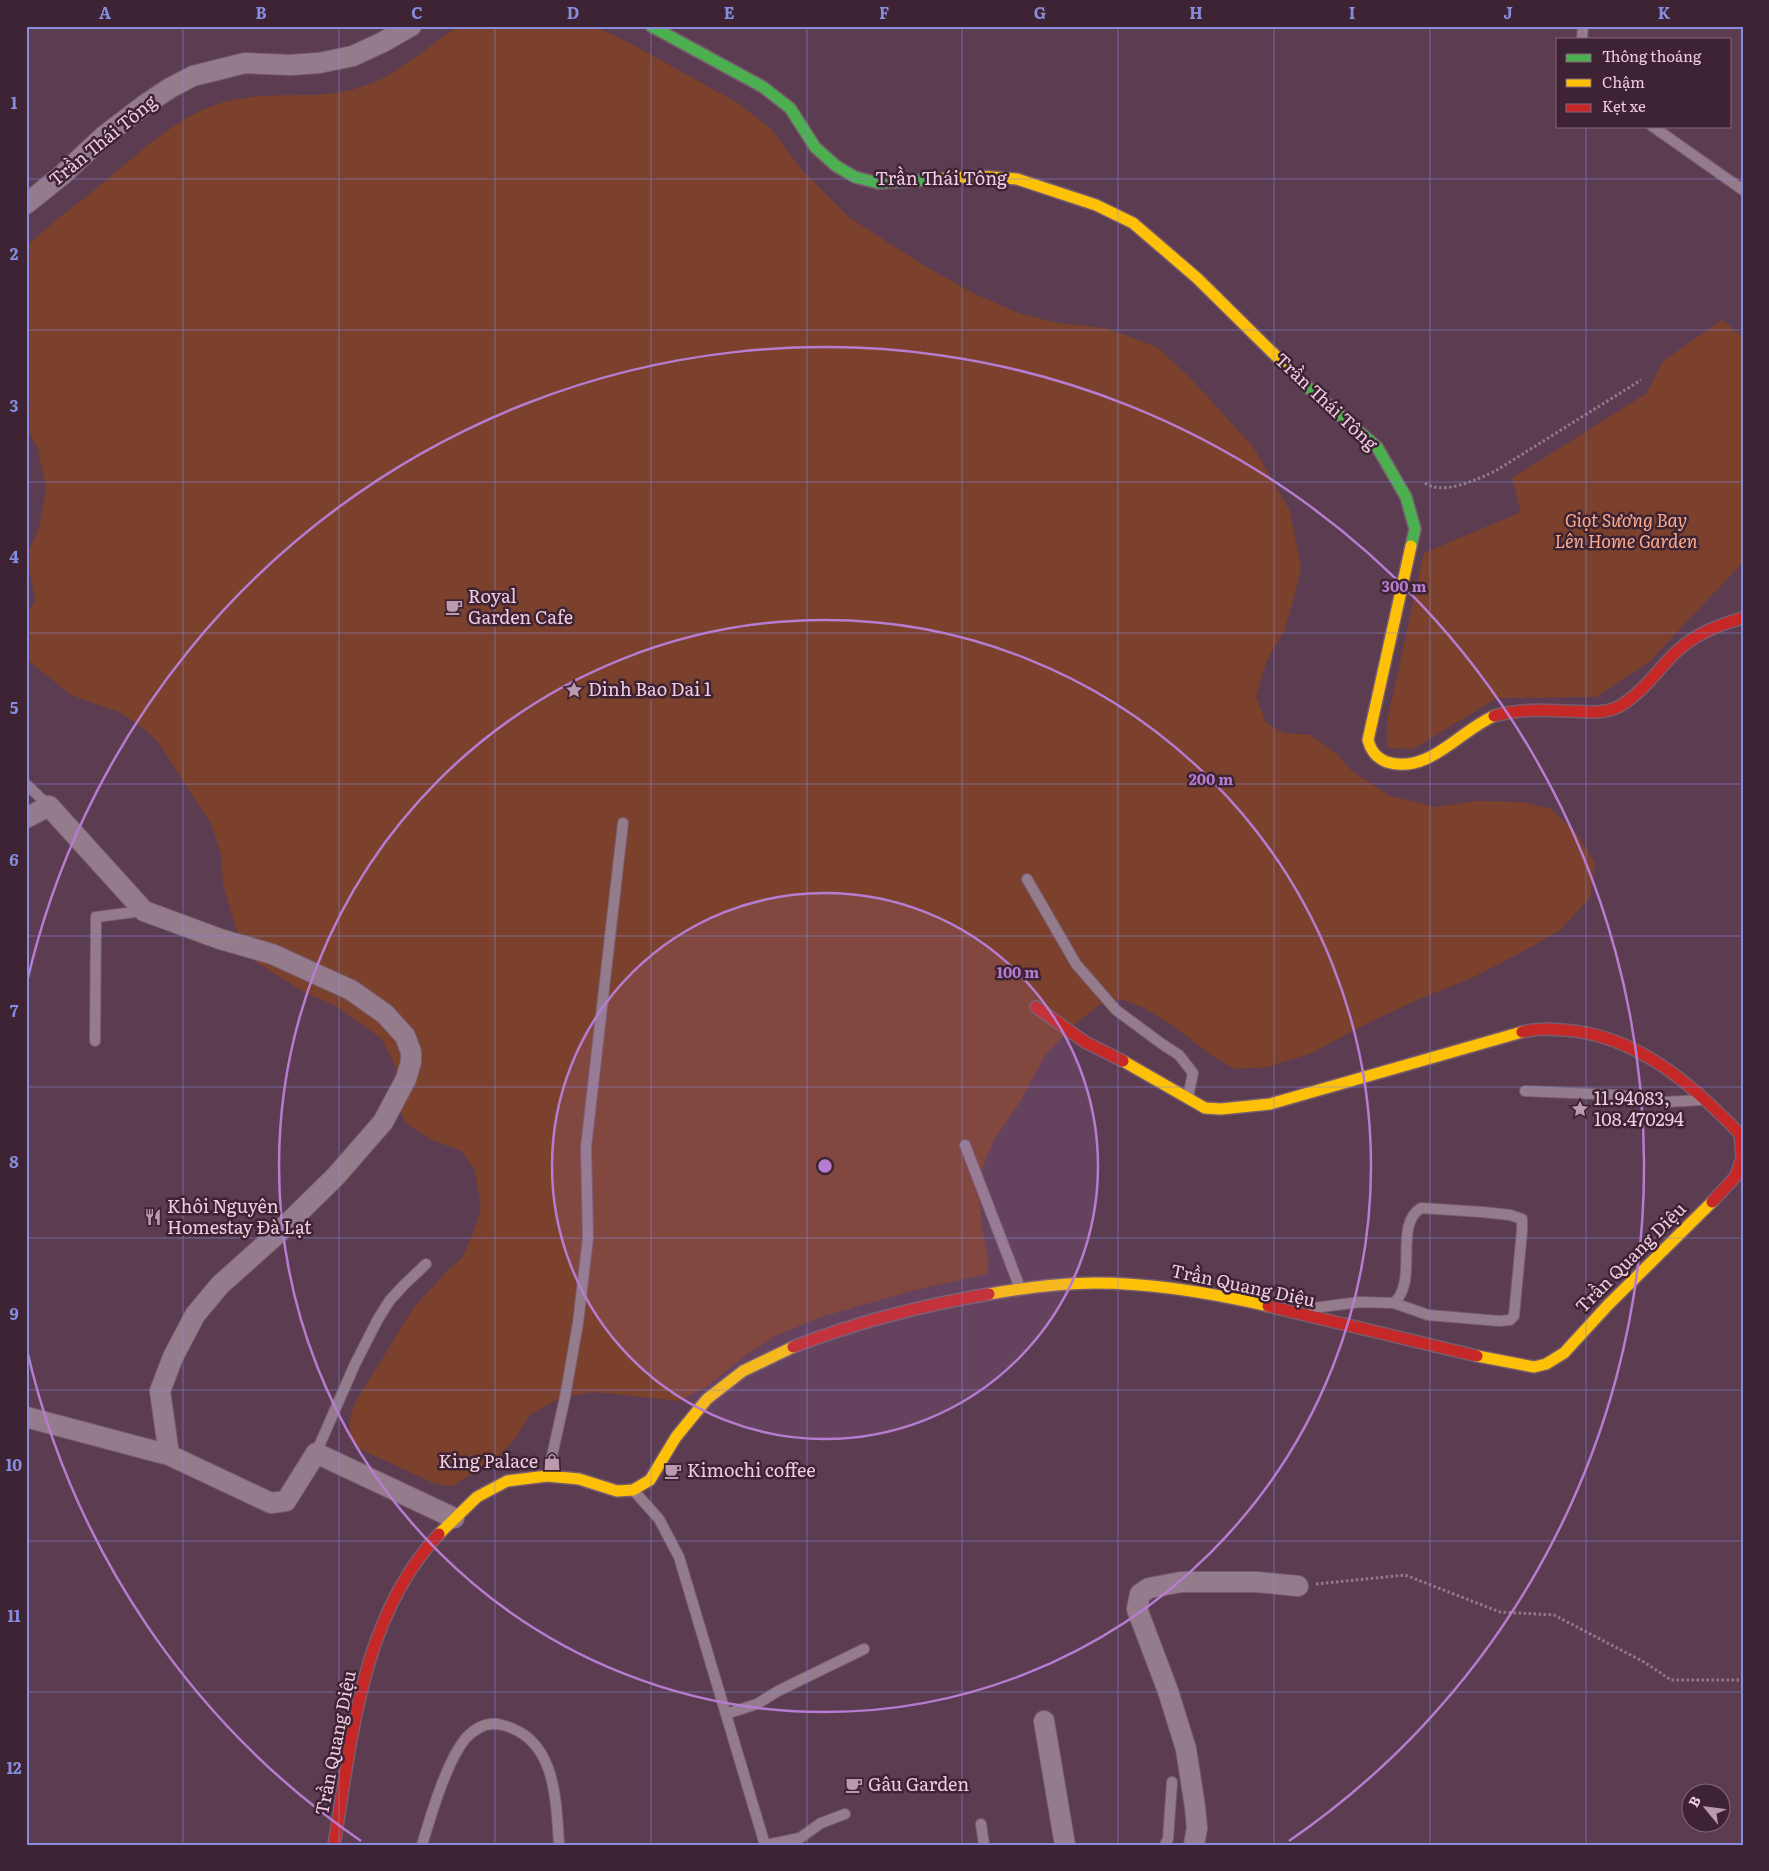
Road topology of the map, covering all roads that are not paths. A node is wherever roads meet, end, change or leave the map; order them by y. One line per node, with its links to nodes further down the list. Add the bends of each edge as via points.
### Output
1 (411, 26): 5 (street, Trần Thái Tông, via 352,56 290,65 245,63 193,76 146,104 104,136)
2 (651, 26): 6 (street, Trần Thái Tông, via 762,87 790,108 816,147 836,166 855,177 878,183 978,176 1017,179 1096,205 1133,223 1197,278 1302,382 1377,447 1406,497 1414,529 1368,740 1373,754 1401,765 1417,763 1486,719 1504,713 1604,712 1617,708 1631,700 1687,642 1706,630)
3 (1655, 128): 4 (lane)
4 (1743, 190)
5 (26, 204)
6 (1743, 618)
7 (26, 784): 8 (lane)
8 (49, 806): 9 (street); 12 (street)
9 (26, 818)
10 (623, 823): 27 (lane, via 586,1147 587,1248 565,1397)
11 (1027, 879): 16 (lane, via 1076,964 1116,1010 1179,1055 1193,1073)
12 (144, 911): 14 (lane, via 96,917); 26 (street, via 272,954 351,990 385,1014 405,1036 411,1052 406,1079 383,1122 336,1176 220,1285 195,1315 160,1391)
13 (1036, 1007): 16 (street, Trần Quang Diệu, via 1085,1042)
14 (95, 1040)
15 (1526, 1091): 17 (lane, via 1619,1095 1666,1102)
16 (1188, 1098): 17 (street, Trần Quang Diệu, via 1205,1108 1270,1104 1536,1028 1584,1031 1627,1046 1643,1053)
17 (1707, 1100): 18 (street, Trần Quang Diệu)
18 (1741, 1133): 23 (street, Trần Quang Diệu, via 1742,1157 1736,1176 1564,1353 1546,1364 1534,1366 1452,1350)
19 (965, 1145): 21 (lane)
20 (426, 1264): 25 (lane, via 390,1300 378,1319)
21 (1020, 1289): 23 (street, Trần Quang Diệu, via 1095,1283 1166,1287); 28 (street, Trần Quang Diệu, via 922,1308 829,1333 743,1371 706,1399 676,1437 650,1480)
22 (1394, 1304): 22 (lane, via 1401,1297 1405,1285 1411,1219 1421,1208 1510,1215 1522,1219 1514,1316 1510,1320 1428,1315); 23 (lane, via 1360,1302)
23 (1284, 1311)
24 (26, 1417): 26 (street)
25 (316, 1453): 26 (street, via 286,1501 271,1503); 29 (street)
26 (169, 1455)
27 (547, 1476): 28 (street, Trần Quang Diệu, via 579,1479 617,1491); 29 (street, Trần Quang Diệu, via 507,1481 477,1497)
28 (634, 1490): 32 (lane, via 659,1519 679,1557)
29 (454, 1518): 37 (street, Trần Quang Diệu, via 426,1549 402,1584 378,1633 356,1716)
30 (1298, 1586): 44 (street, via 1257,1582 1181,1582 1149,1588 1140,1594 1137,1609 1186,1749 1197,1828)
31 (864, 1649): 32 (lane, via 778,1690 757,1704)
32 (726, 1714): 40 (lane)
33 (1044, 1721): 42 (street)
34 (1172, 1782): 43 (lane)
35 (845, 1814): 40 (lane, via 821,1823 800,1838)
36 (981, 1824): 41 (lane)
37 (334, 1845)
38 (422, 1845): 39 (lane, via 448,1771 465,1740 478,1727 493,1723 522,1732 539,1748 550,1772)
39 (559, 1845)
40 (765, 1845)
41 (984, 1845)
42 (1065, 1845)
43 (1165, 1845)
44 (1194, 1845)

